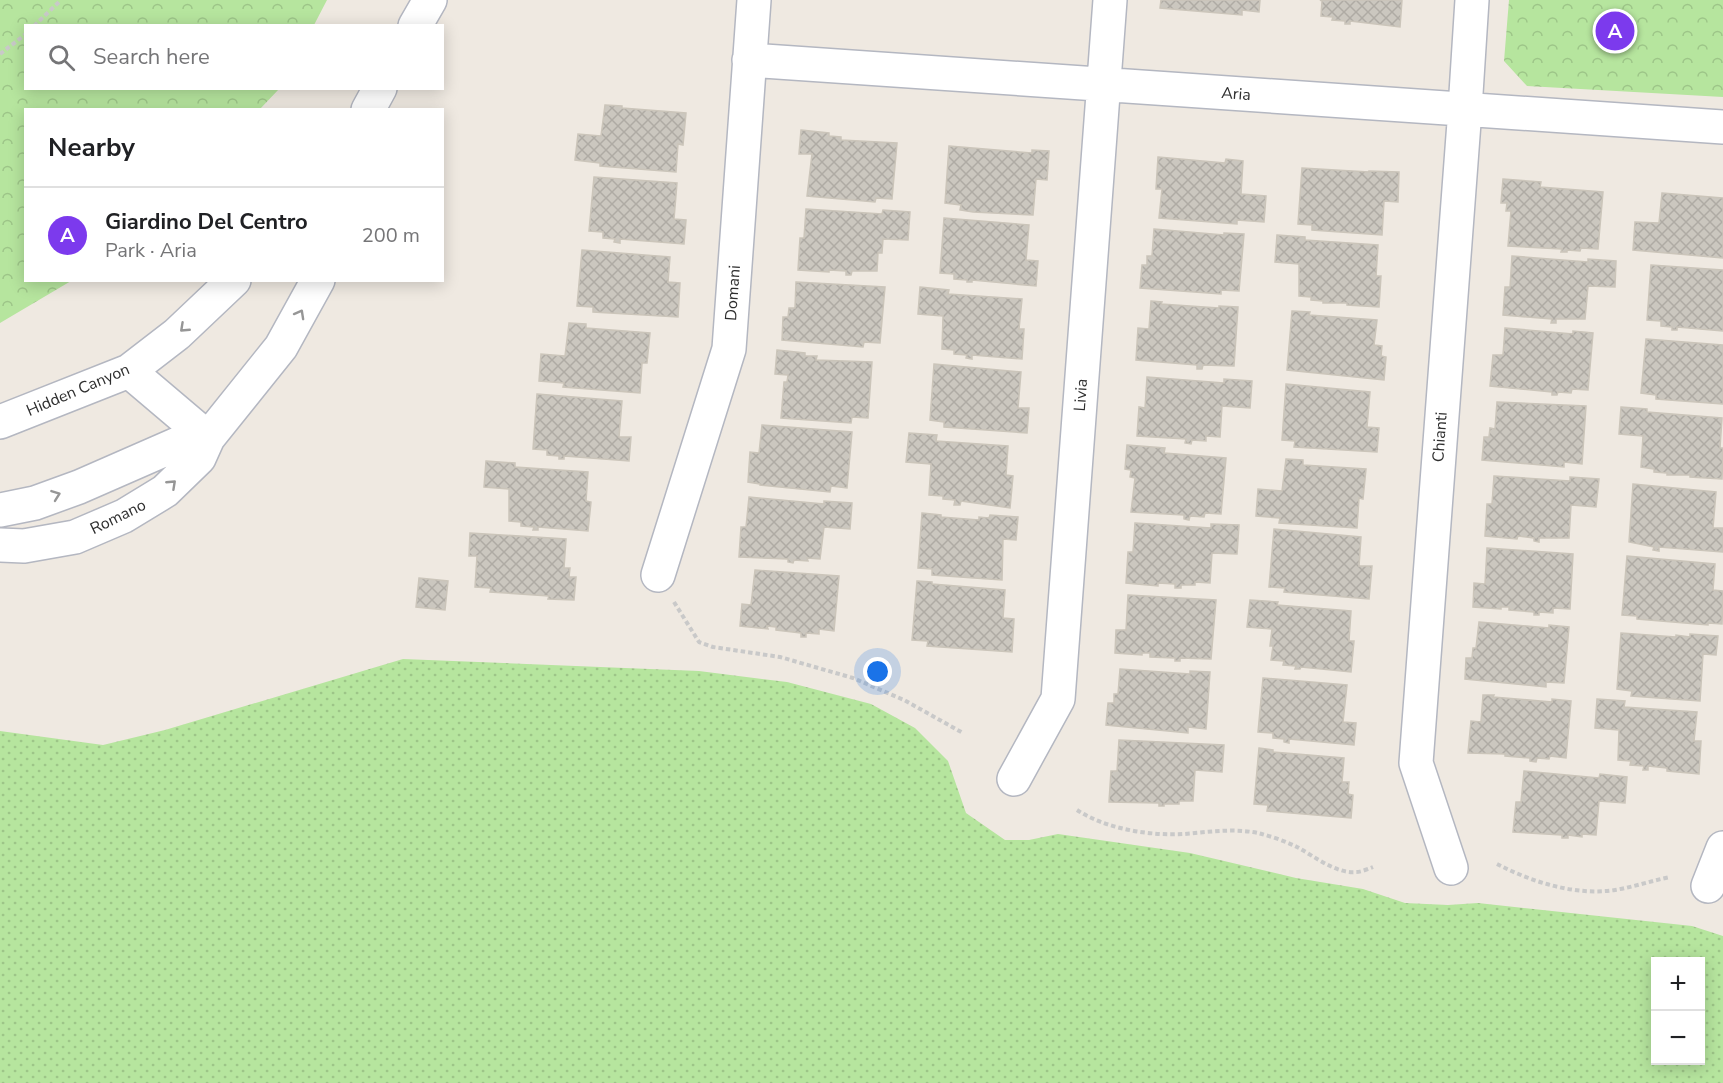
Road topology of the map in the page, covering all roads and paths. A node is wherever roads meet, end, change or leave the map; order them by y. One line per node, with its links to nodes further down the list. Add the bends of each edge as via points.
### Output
1 (61, 0): 6 (path)
2 (431, 0): 7 (street); 8 (street)
3 (753, 0): 11 (street, Domani)
4 (1110, 0): 12 (street, Livia)
5 (1472, 0): 17 (street, Chianti)
6 (36, 24)
7 (416, 24)
8 (423, 24)
9 (24, 36): 10 (path)
10 (0, 54)
11 (749, 60): 12 (street, Aria); 26 (street, Domani, via 729,349)
12 (1104, 85): 17 (street, Aria); 28 (street, Livia, via 1058,699)
13 (379, 90): 15 (street)
14 (398, 90): 16 (street)
15 (369, 108)
16 (393, 108)
17 (1465, 109): 18 (street, Aria); 33 (street, Chianti, via 1416,763)
18 (1723, 127)
19 (232, 282): 21 (street, Hidden Canyon, one-way to 21, via 177,334)
20 (317, 282): 23 (street, Romano, one-way to 20, via 281,347)
21 (129, 371): 22 (street, Hidden Canyon); 23 (street)
22 (0, 422)
23 (208, 438): 24 (street, one-way to 23, via 35,503 175,445); 25 (street, Romano, one-way to 23, via 24,546 75,537 124,516 165,490 199,458)
24 (0, 510)
25 (0, 545)
26 (658, 575): 27 (path, via 699,642 780,657 853,678 904,700)
27 (963, 733)
28 (1014, 779)
29 (1077, 810): 32 (path, via 1145,832 1258,833 1343,871 1357,873)
30 (1723, 848): 35 (street)
31 (1497, 864): 34 (path, via 1557,887 1591,890 1613,890)
32 (1373, 867)
33 (1451, 868)
34 (1670, 877)
35 (1708, 886)

